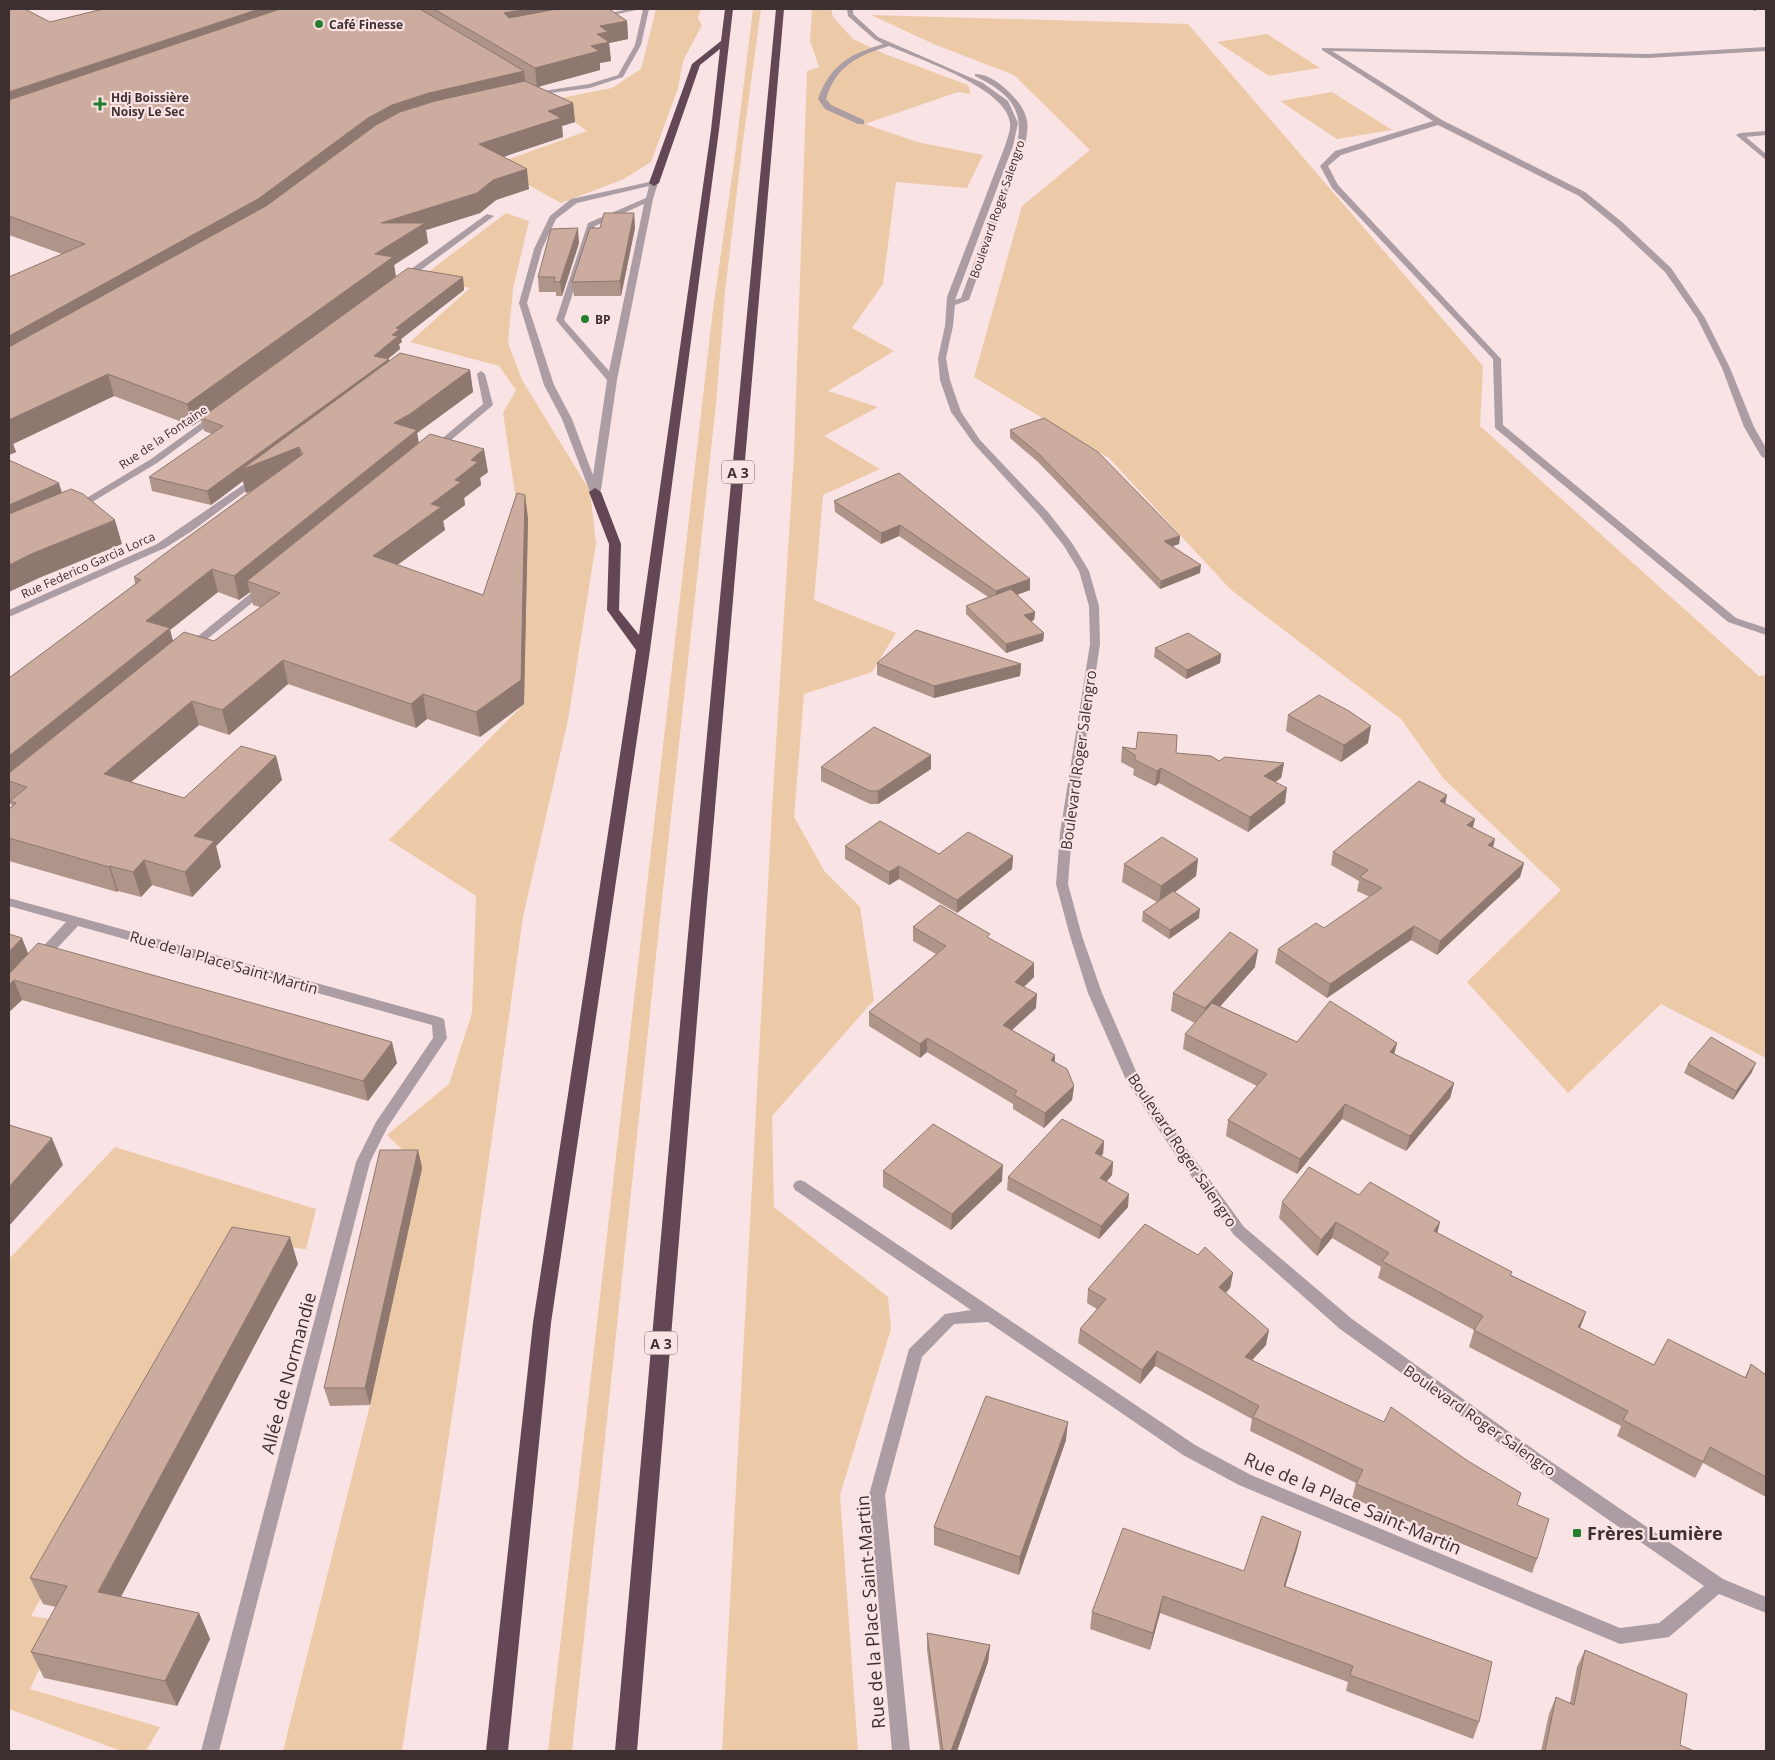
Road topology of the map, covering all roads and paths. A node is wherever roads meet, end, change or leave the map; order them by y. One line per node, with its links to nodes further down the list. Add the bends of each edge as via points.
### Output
1 (638, 9): 6 (street)
2 (646, 9): 11 (street, via 638,45 621,76 590,86 539,94)
3 (729, 9): 7 (highway)
4 (780, 9): 44 (highway, A 3)
5 (850, 9): 8 (street, Boulevard Roger Salengro, via 850,15 862,27)
6 (589, 18)
7 (725, 42): 16 (highway, via 696,64); 32 (highway)
8 (888, 44): 10 (street, Boulevard Roger Salengro); 12 (street, via 871,48 836,70 826,87 822,99 828,107)
9 (1766, 49): 13 (street, via 1648,56 1324,49)
10 (911, 54): 20 (street, Boulevard Roger Salengro, via 981,84 1005,102 1014,123); 20 (street, Boulevard Roger Salengro, via 951,63 993,82 1016,102 1024,124 1021,144 965,300)
11 (530, 92)
12 (861, 122)
13 (1439, 122): 25 (street, via 1582,194 1668,270 1701,318 1726,368 1749,427); 31 (street, via 1338,153 1324,166 1335,186 1497,359 1498,426 1732,620)
14 (1766, 133): 15 (street, via 1740,135)
15 (1766, 158)
16 (654, 183): 17 (street); 27 (street, via 574,201 553,218 538,249 523,302 549,385 567,419)
17 (649, 199): 22 (street); 22 (street, via 591,225 560,320)
18 (490, 216): 19 (street)
19 (394, 286)
20 (951, 303): 40 (street, Boulevard Roger Salengro, via 942,358 945,380 956,412 977,442 1044,514 1068,545 1084,571 1094,606 1095,644 1066,833 1062,884 1095,993 1133,1080 1239,1231 1324,1305 1534,1459)
21 (481, 374): 24 (street, via 488,405)
22 (612, 380): 27 (street)
23 (226, 408): 28 (street, Rue de la Fontaine, via 154,461)
24 (427, 455)
25 (1766, 456)
26 (267, 470): 30 (street, Rue Federico Garcia Lorca, via 161,546)
27 (596, 492): 32 (highway, via 615,544 613,610)
28 (69, 511)
29 (276, 578): 33 (street)
30 (9, 614)
31 (1766, 632)
32 (643, 650): 43 (highway, via 542,1323)
33 (185, 652)
34 (9, 902): 35 (street, Rue de la Place Saint-Martin)
35 (76, 920): 36 (street); 37 (street, Rue de la Place Saint-Martin)
36 (29, 969)
37 (440, 1022): 42 (street, Allée de Normandie, via 440,1038 381,1126 363,1162)
38 (800, 1186): 39 (street, Rue de la Place Saint-Martin)
39 (990, 1315): 40 (street, Rue de la Place Saint-Martin, via 1188,1450 1245,1480 1620,1636 1663,1632); 45 (street, Rue de la Place Saint-Martin, via 950,1318 915,1354 878,1496)
40 (1717, 1585): 41 (street, Boulevard Roger Salengro)
41 (1766, 1605)
42 (210, 1751)
43 (497, 1751)
44 (626, 1751)
45 (901, 1751)

